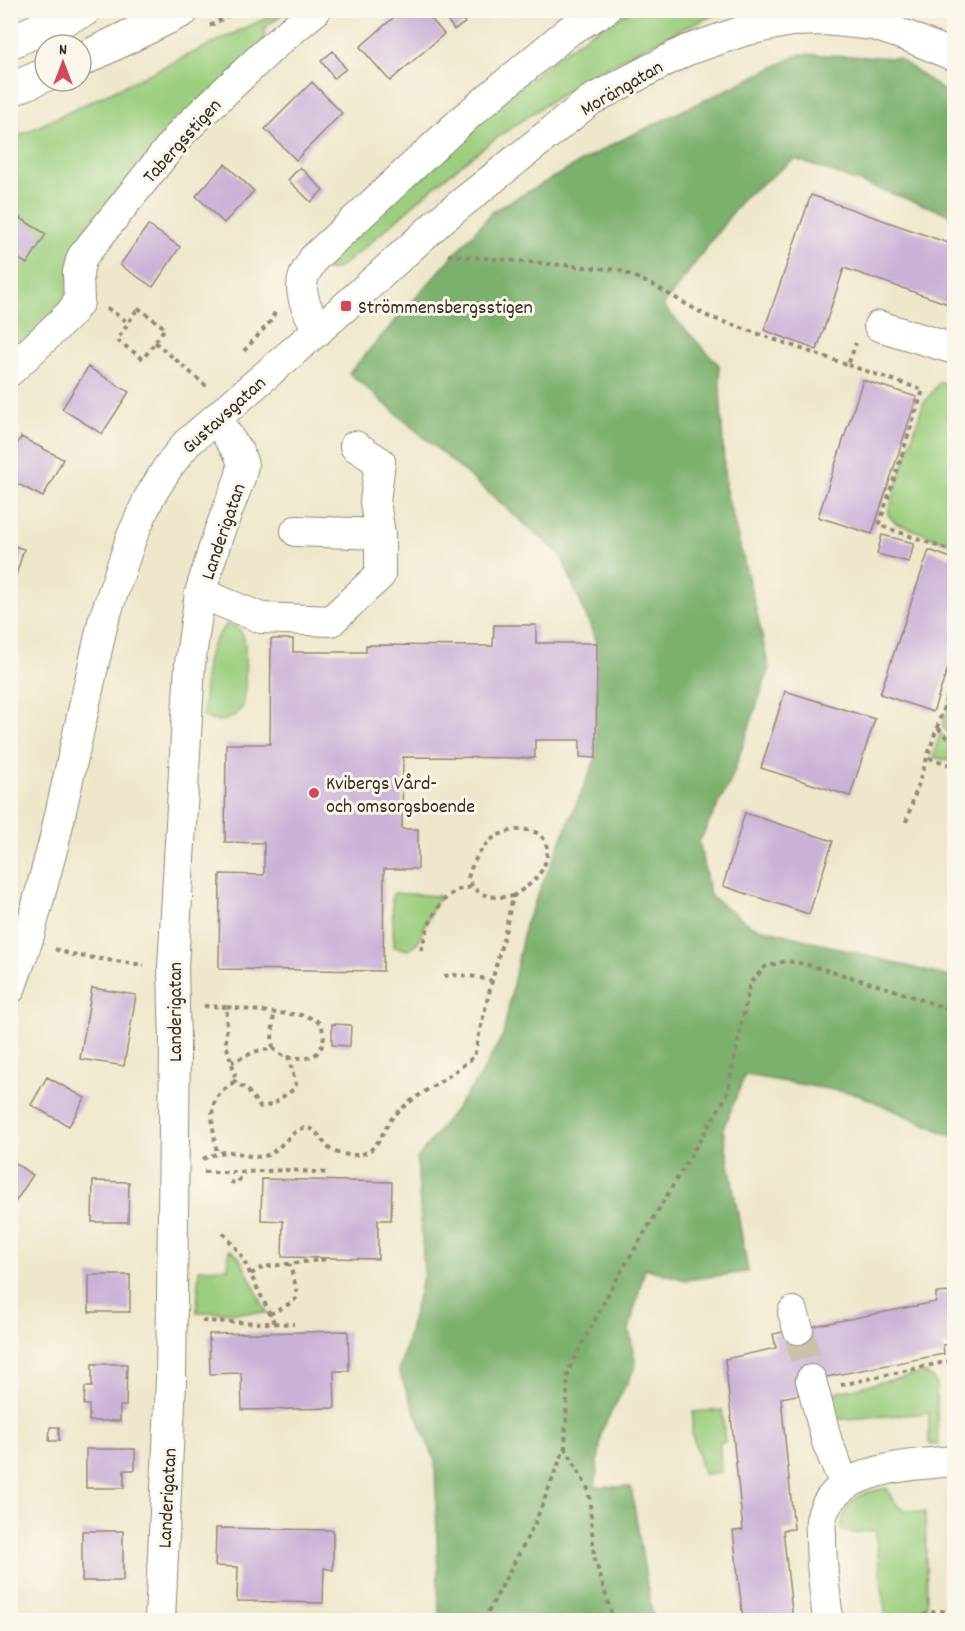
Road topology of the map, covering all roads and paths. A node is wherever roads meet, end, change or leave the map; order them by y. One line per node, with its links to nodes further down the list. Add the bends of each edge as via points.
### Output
1 (84, 10): 5 (highway)
2 (183, 10): 6 (highway)
3 (316, 10): 16 (street, Tabergsstigen, via 182,132 82,258 78,272 79,302)
4 (605, 10): 12 (street, via 570,30 467,116 314,258 302,289)
5 (10, 42)
6 (93, 54)
7 (954, 56): 12 (street, Morängatan, via 874,25 826,20 790,21 743,31 686,51 591,100 442,219)
8 (33, 80): 9 (highway)
9 (10, 90)
10 (447, 255): 15 (path, via 619,270 707,316)
11 (869, 330): 14 (street); 15 (path)
12 (318, 331): 18 (street, Gustavsgatan)
13 (155, 342): 13 (path, via 142,359 117,340 138,308 165,328); 17 (path, via 205,385)
14 (954, 349)
15 (848, 365): 22 (path, via 924,390 879,525)
16 (10, 371)
17 (197, 392)
18 (214, 420): 23 (street, Landerigatan, via 239,453 243,465); 37 (street, Gustavsgatan, via 186,444 168,467 132,536 103,622 54,842)
19 (355, 446): 21 (street, via 380,462 375,502)
20 (296, 531): 21 (street)
21 (380, 534): 23 (street, via 380,575 331,621 261,618)
22 (954, 552)
23 (200, 593): 67 (street, Landerigatan, via 190,664 173,967 171,1381)
24 (954, 676): 25 (path)
25 (938, 728): 26 (path); 27 (path)
26 (954, 744)
27 (928, 758): 28 (path); 29 (path)
28 (954, 766)
29 (906, 822)
30 (472, 887): 31 (path, via 493,897); 31 (path, via 468,878 471,866 490,840 511,830 534,831 542,835 547,846 545,863 531,884); 32 (path, via 458,890 440,905 426,930)
31 (514, 896): 36 (path)
32 (421, 950)
33 (72, 955): 34 (path)
34 (144, 965)
35 (444, 976): 36 (path)
36 (492, 981): 46 (path, via 474,1057 405,1105 365,1154 335,1152 314,1131 303,1128 260,1158)
37 (10, 989)
38 (194, 1006): 39 (path)
39 (226, 1007): 41 (path); 44 (path, via 226,1044)
40 (954, 1010): 63 (path, via 786,961 765,967 750,983 726,1095 612,1287 568,1371)
41 (274, 1012): 42 (path); 43 (path, via 312,1018 322,1029 321,1050 313,1057)
42 (273, 1047): 43 (path); 44 (path)
43 (288, 1056): 45 (path, via 296,1084 271,1105 260,1107)
44 (232, 1062): 45 (path)
45 (233, 1080): 46 (path, via 215,1100)
46 (217, 1154): 47 (path)
47 (200, 1160)
48 (194, 1172): 49 (path)
49 (244, 1172): 50 (path); 51 (path, via 237,1182)
50 (330, 1173)
51 (230, 1182)
52 (223, 1233): 55 (path)
53 (328, 1259): 54 (path)
54 (290, 1264): 55 (path, via 263,1267); 56 (path, via 297,1298)
55 (251, 1274): 56 (path)
56 (270, 1314): 58 (path)
57 (193, 1320): 58 (path)
58 (275, 1324): 59 (path)
59 (294, 1324)
60 (954, 1360): 62 (path)
61 (811, 1380): 65 (street, via 827,1442)
62 (844, 1385)
63 (565, 1446): 68 (path, via 535,1523); 69 (path, via 589,1491 594,1556)
64 (954, 1461): 65 (street, via 902,1466 871,1473)
65 (845, 1485): 70 (street, via 829,1500 821,1520)
66 (954, 1611): 71 (path, via 932,1612)
67 (160, 1620)
68 (484, 1620)
69 (612, 1620)
70 (828, 1620)
71 (915, 1620)

